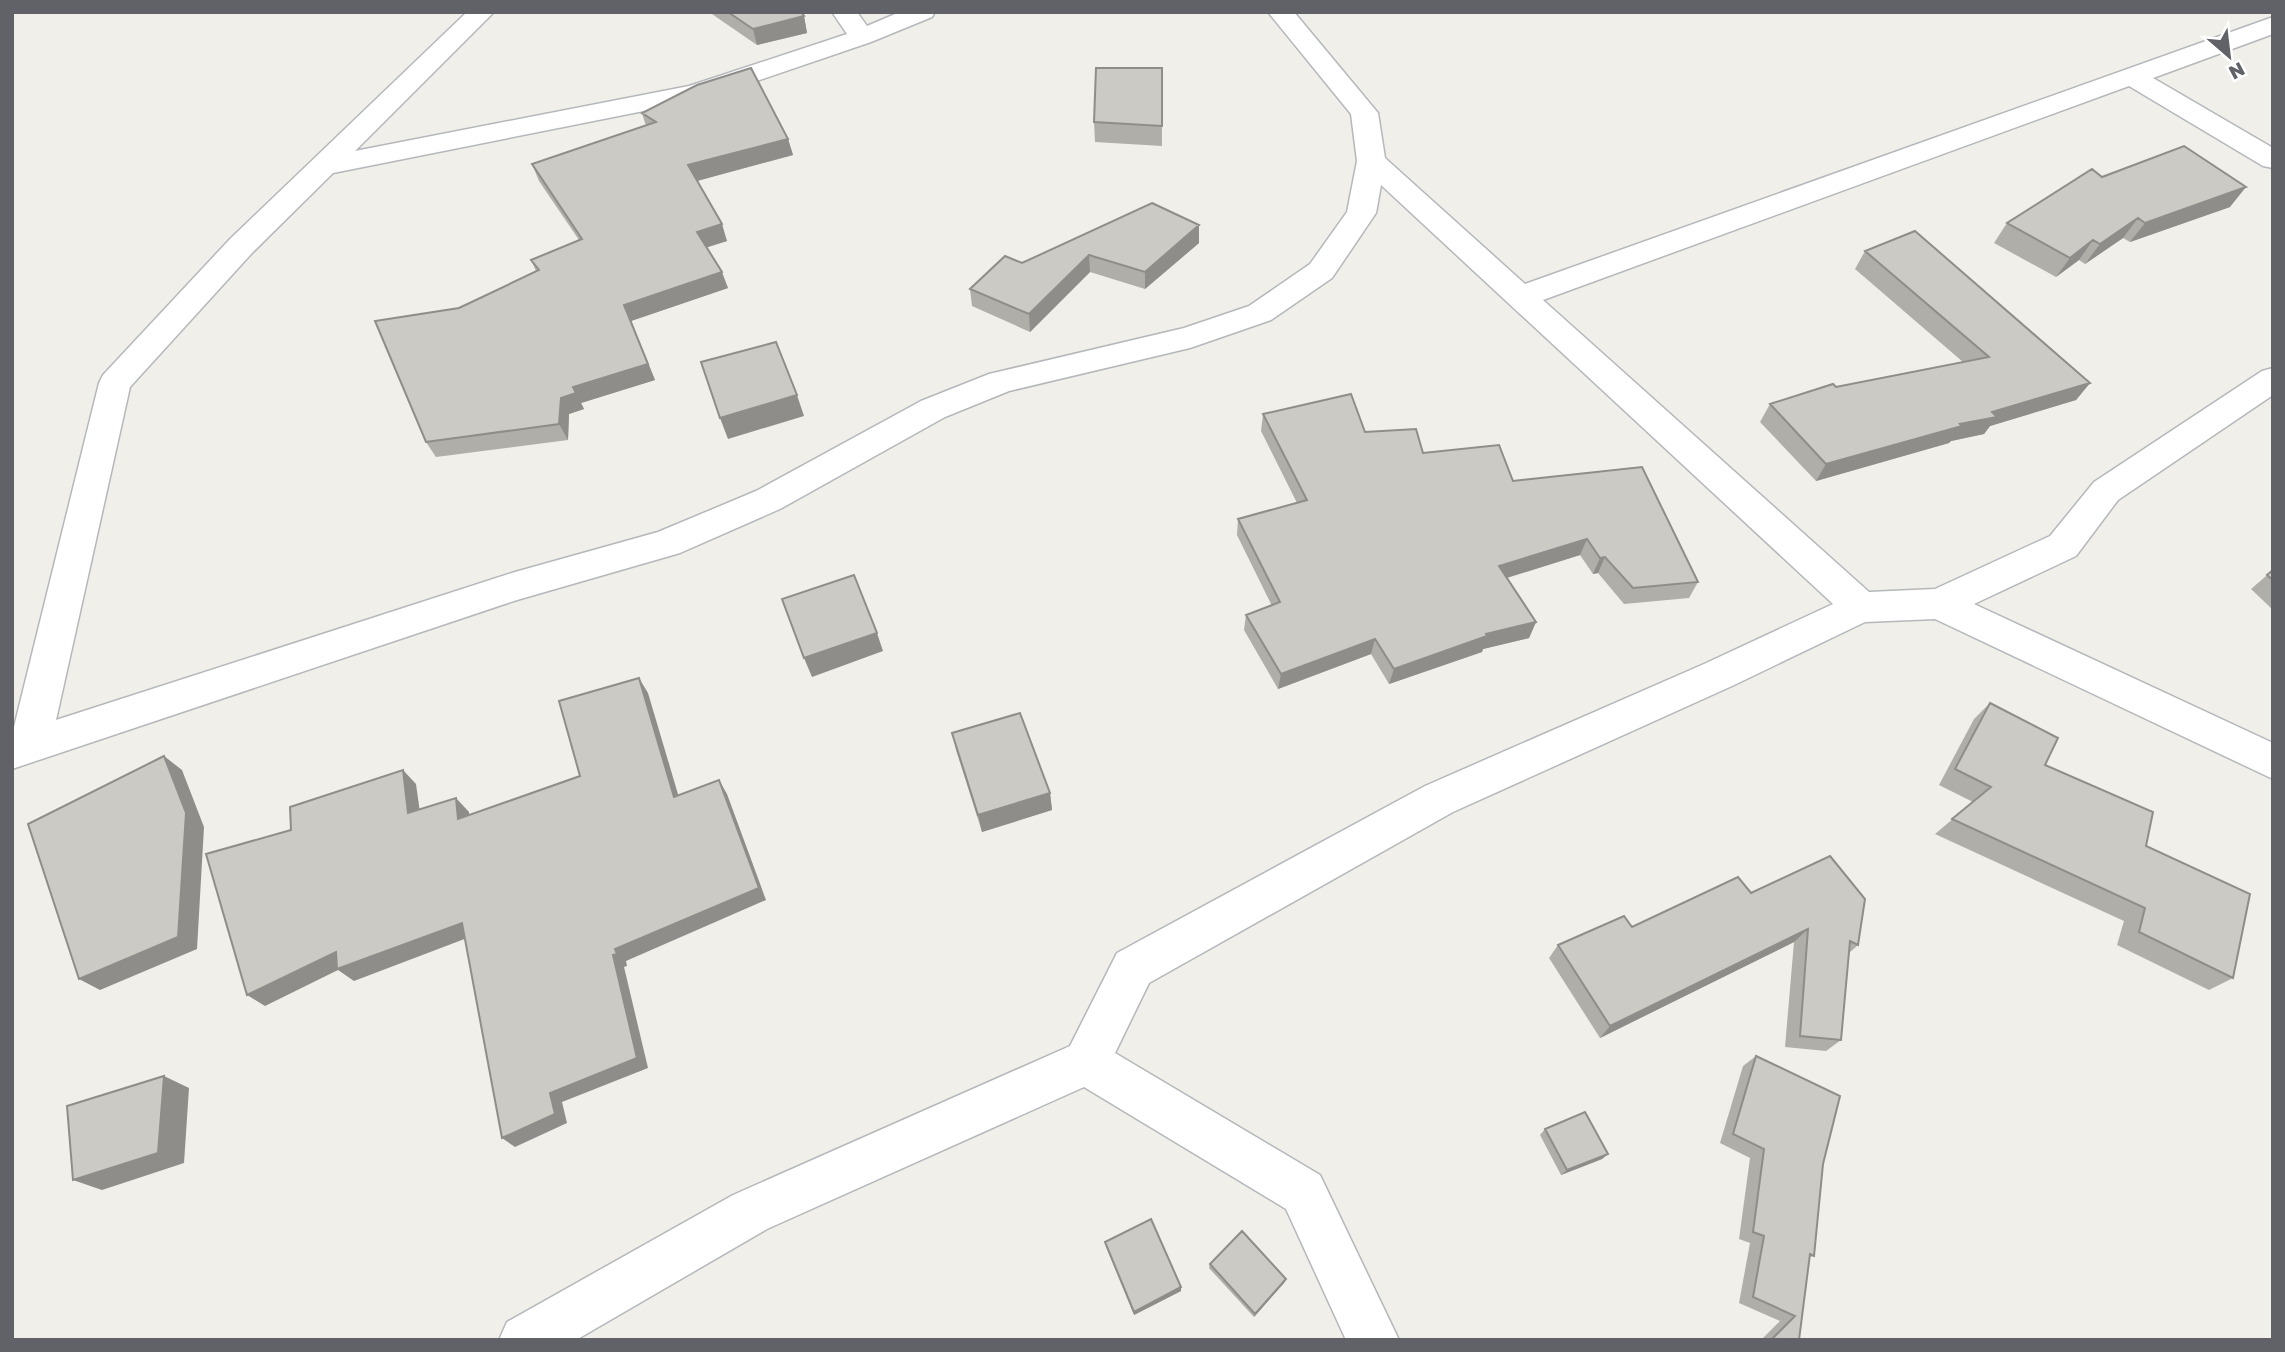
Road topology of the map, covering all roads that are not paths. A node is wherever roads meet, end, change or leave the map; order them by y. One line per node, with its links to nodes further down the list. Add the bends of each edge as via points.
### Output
1 (482, 12): 10 (street)
2 (844, 12): 6 (street)
3 (923, 12): 6 (street)
4 (1275, 15): 9 (street, via 1364,113)
5 (2273, 25): 7 (street)
6 (862, 37): 10 (street, via 695,93)
7 (2131, 76): 8 (street); 11 (street)
8 (2273, 160)
9 (1371, 161): 11 (street); 15 (street, via 1361,213 1321,271 1260,313 1190,337 1001,382 933,409 768,500 667,543 515,586)
10 (323, 166): 15 (street, via 241,246 115,383)
11 (1521, 297): 14 (street)
12 (2273, 379): 13 (street, via 2106,491 2063,547)
13 (1939, 604): 14 (street); 16 (street)
14 (1861, 607): 17 (street, via 1439,799 1133,968)
15 (22, 748)
16 (2273, 762)
17 (1086, 1062): 18 (street, via 750,1212); 19 (street, via 1303,1192)
18 (525, 1340)
19 (1373, 1340)

